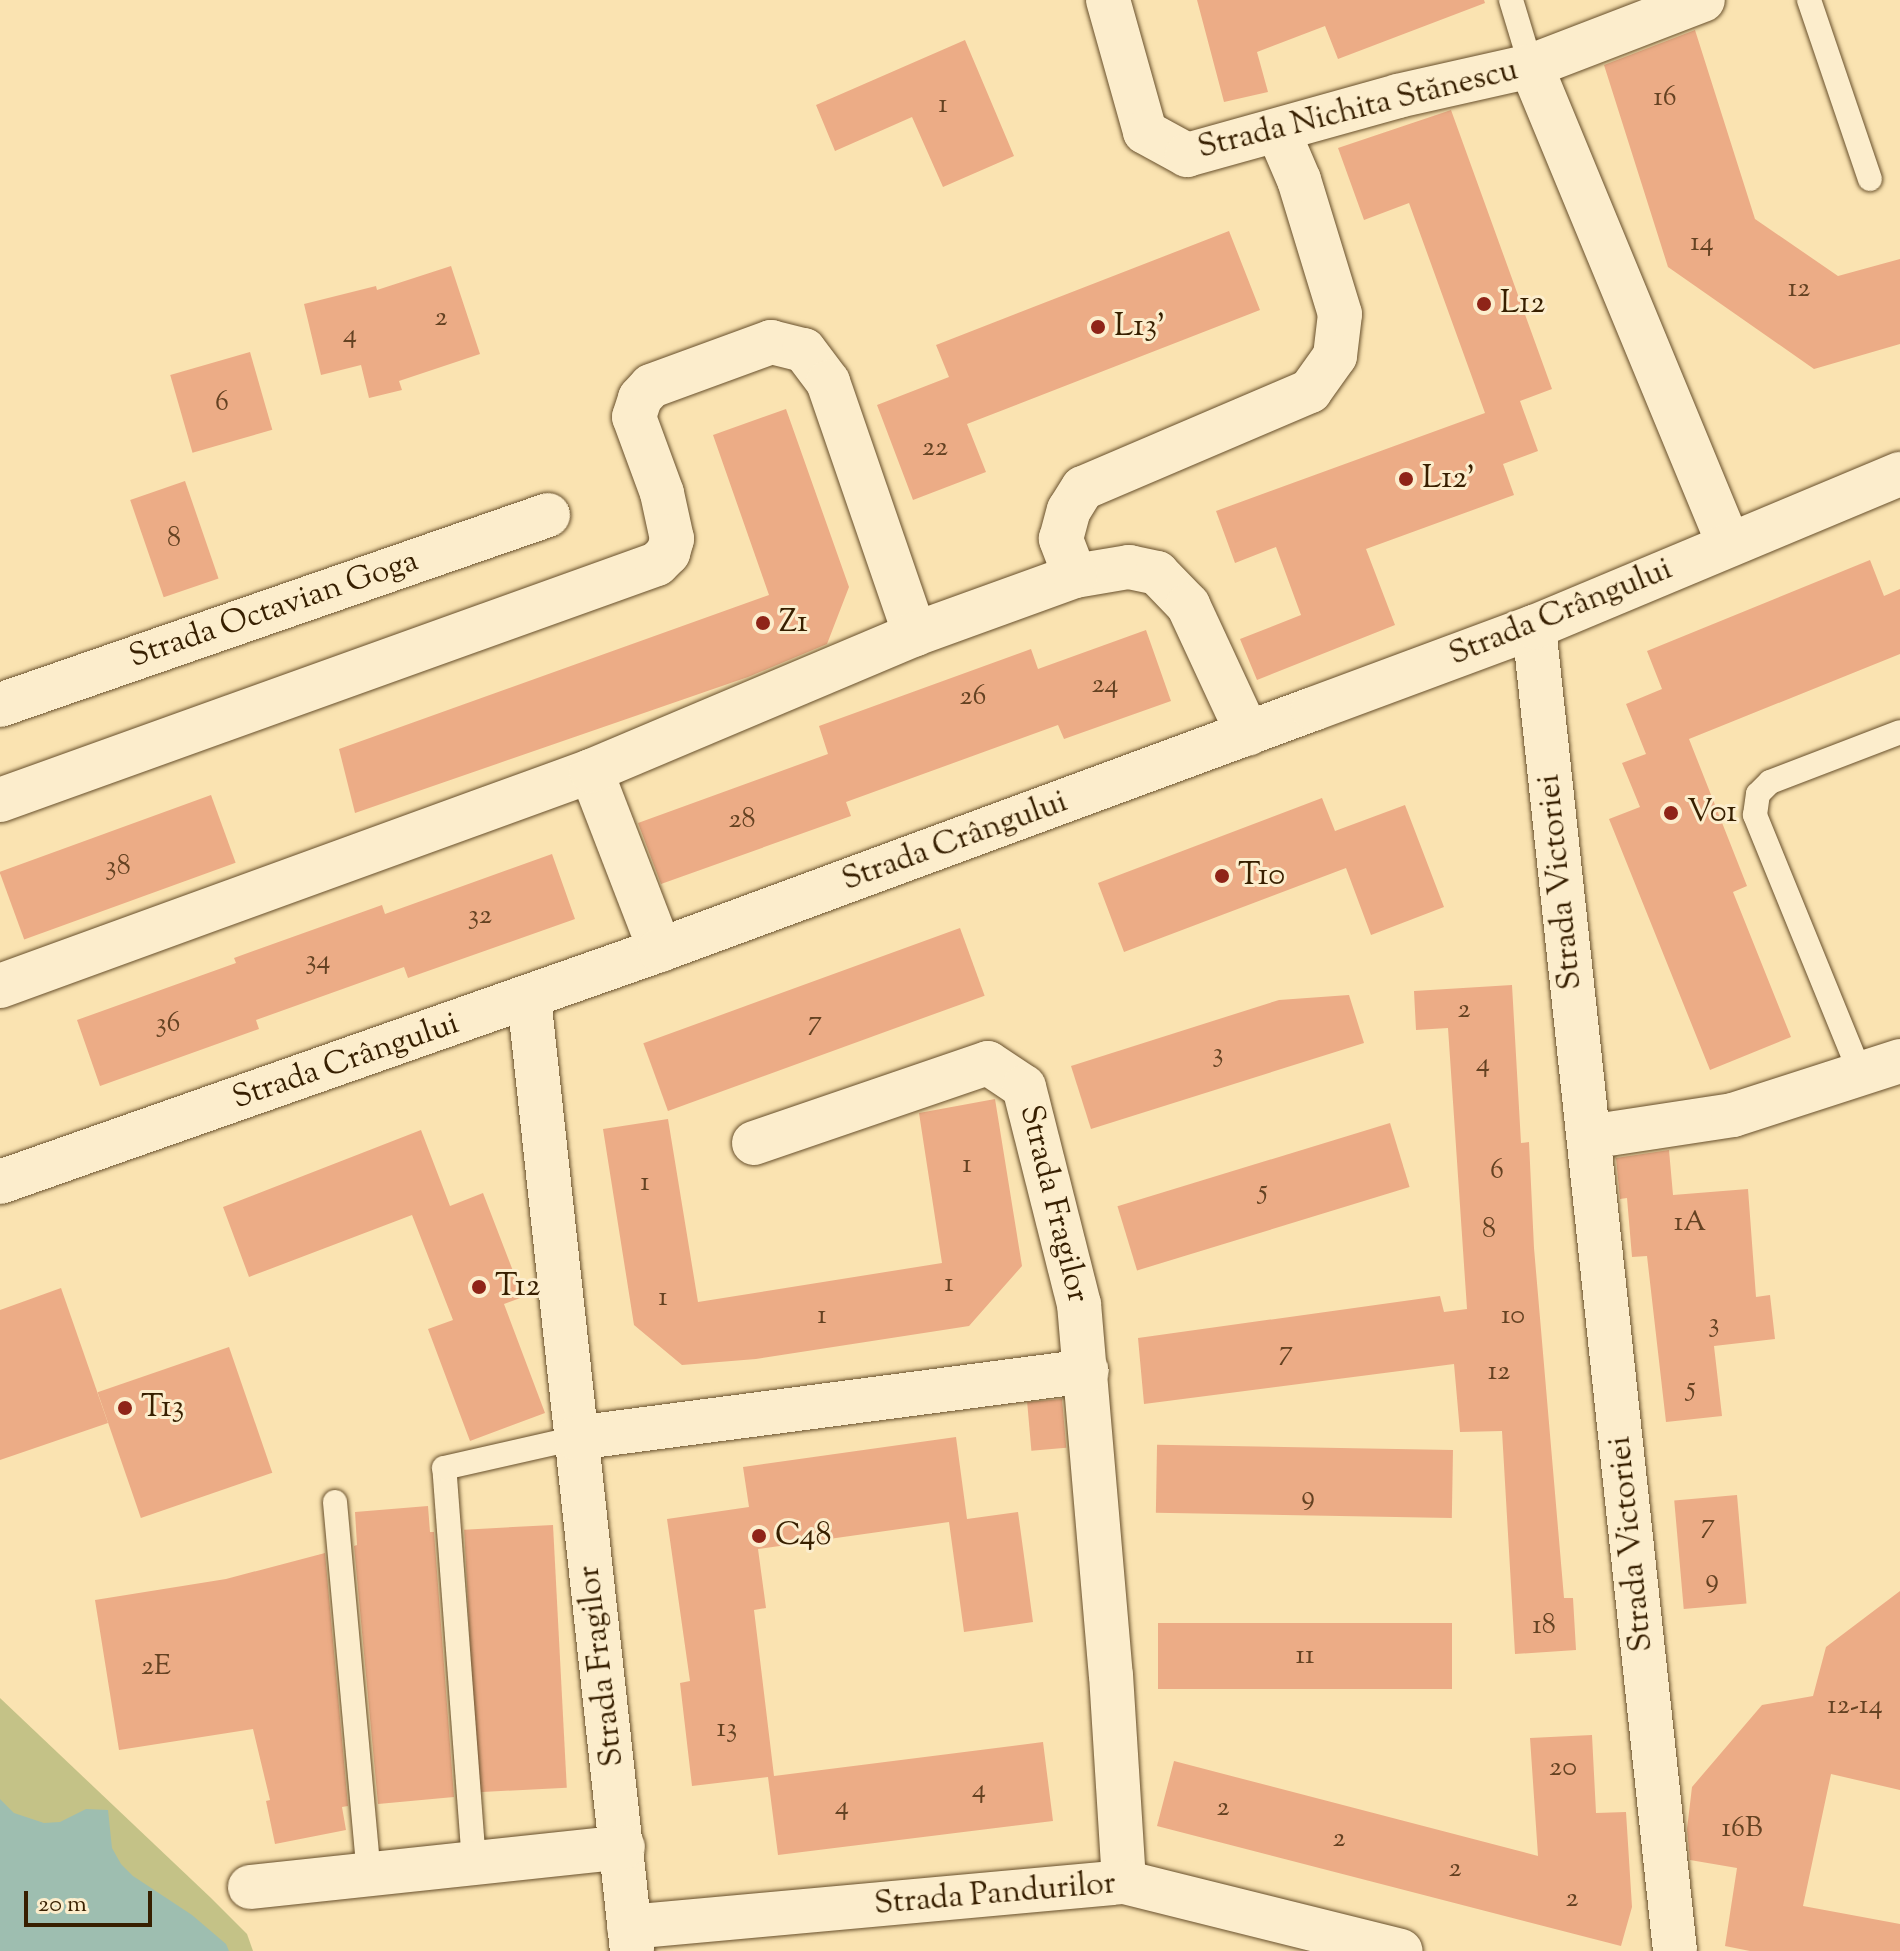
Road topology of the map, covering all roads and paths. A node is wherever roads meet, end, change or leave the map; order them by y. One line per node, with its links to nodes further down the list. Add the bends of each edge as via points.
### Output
1 (1108, 0): 6 (street, Strada Nichita Stănescu, via 1145,132 1187,155)
2 (1511, 0): 5 (lane)
3 (1703, 0): 5 (street)
4 (1809, 0): 7 (lane)
5 (1531, 66): 6 (street, Strada Nichita Stănescu, via 1398,96); 10 (street, Strada Nichita Stănescu)
6 (1278, 131): 11 (street, via 1299,180 1340,314 1335,356 1310,391 1083,488 1069,510 1061,539)
7 (1870, 179)
8 (1900, 474): 10 (street, Strada Crângului)
9 (548, 515): 14 (street, Strada Octavian Goga)
10 (1729, 545): 12 (street, Strada Crângului)
11 (1075, 576): 13 (street); 16 (street, via 1129,567 1157,573 1188,605)
12 (1534, 627): 16 (street, Strada Crângului); 23 (street, Strada Victoriei)
13 (915, 634): 17 (street); 18 (street, via 828,382 804,350 771,342 651,386 640,398 634,417 662,493 672,539 657,564)
14 (0, 705)
15 (1900, 732): 22 (lane, via 1770,782 1758,794 1755,815)
16 (1248, 734): 19 (street, Strada Crângului)
17 (591, 771): 19 (street); 20 (street)
18 (0, 800)
19 (660, 950): 21 (street, Strada Crângului)
20 (0, 986)
21 (529, 998): 25 (street, Strada Crângului); 27 (street, Strada Fragilor)
22 (1881, 1068): 23 (street, via 1733,1115)
23 (1589, 1137): 37 (street, Strada Victoriei)
24 (754, 1143): 26 (street, Strada Fragilor, via 988,1063 1024,1087 1079,1304)
25 (0, 1182)
26 (1087, 1371): 27 (street); 32 (street, Strada Fragilor)
27 (576, 1438): 29 (street, Strada Fragilor); 30 (lane, via 444,1468)
28 (335, 1502): 31 (lane)
29 (623, 1847): 30 (street); 34 (street, Strada Fragilor)
30 (474, 1863): 31 (street)
31 (369, 1874): 33 (street)
32 (1124, 1882): 34 (street, Strada Pandurilor); 35 (street, Strada Pandurilor)
33 (250, 1887)
34 (630, 1939)
35 (1303, 1940): 36 (street, Strada Pandurilor)
36 (1401, 1951)
37 (1675, 1951)

